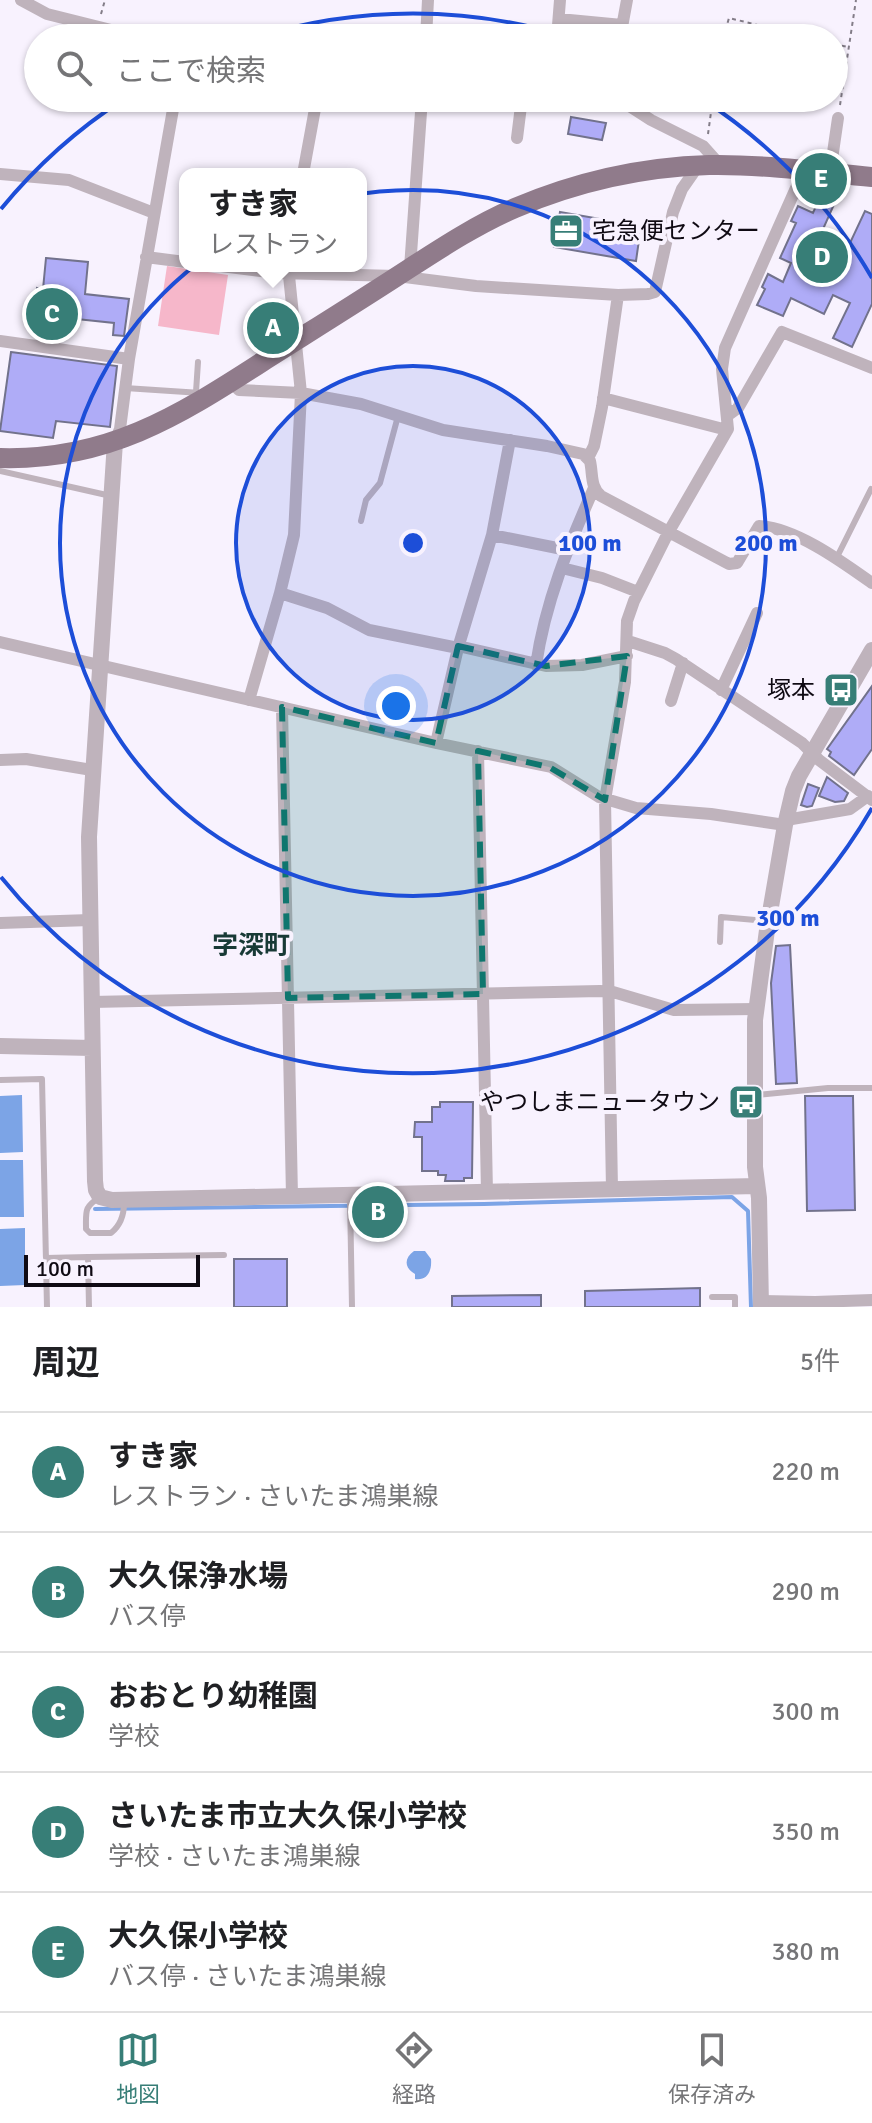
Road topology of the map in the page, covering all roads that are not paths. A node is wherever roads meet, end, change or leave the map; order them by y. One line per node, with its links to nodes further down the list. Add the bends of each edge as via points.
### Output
1 (21, 0): 6 (street, via 47,14)
2 (428, 0): 7 (street)
3 (560, 0): 5 (street)
4 (627, 0): 10 (street)
5 (559, 19): 8 (street); 9 (street)
6 (86, 24)
7 (427, 24)
8 (558, 24)
9 (583, 24)
10 (622, 24)
11 (172, 112): 24 (street)
12 (314, 112): 19 (street)
13 (421, 112): 29 (street)
14 (520, 112): 17 (street)
15 (639, 112): 18 (street)
16 (838, 118): 21 (street)
17 (517, 138)
18 (700, 156): 20 (main road, via 720,165); 29 (main road, via 541,198 481,225); 30 (street, via 673,212 655,292)
19 (304, 168)
20 (804, 170): 21 (main road); 42 (street, via 725,348)
21 (830, 173): 23 (main road)
22 (0, 174): 24 (street, via 69,180)
23 (872, 177)
24 (154, 213): 25 (street)
25 (146, 257): 26 (street); 33 (street)
26 (179, 261)
27 (367, 271): 29 (street)
28 (288, 272): 32 (street)
29 (404, 272): 30 (street, via 484,287); 32 (main road)
30 (618, 295): 40 (street)
31 (0, 341): 33 (street)
32 (296, 341): 36 (main road); 38 (street)
33 (129, 359): 37 (street)
34 (198, 362): 39 (lane)
35 (872, 368): 42 (street, via 782,332 738,408)
36 (231, 382): 38 (street, via 239,390); 39 (main road)
37 (125, 388): 39 (lane); 45 (street)
38 (301, 393): 41 (street); 60 (street, via 294,535)
39 (201, 395): 45 (main road, via 179,414)
40 (603, 398): 43 (street); 47 (street)
41 (398, 416): 44 (street, via 443,430); 52 (lane, via 380,483 366,500)
42 (727, 416): 43 (street)
43 (727, 430): 53 (street)
44 (510, 440): 47 (street); 54 (street)
45 (115, 442): 46 (main road, via 52,456); 51 (street)
46 (0, 458)
47 (588, 458): 49 (street)
48 (0, 471): 51 (lane)
49 (594, 488): 53 (street); 55 (street)
50 (871, 489): 56 (lane)
51 (111, 496): 69 (street)
52 (361, 521)
53 (668, 533): 56 (street, via 729,564 737,563 759,526 774,527); 59 (street)
54 (492, 535): 55 (street); 64 (street)
55 (567, 550): 57 (street)
56 (836, 559): 58 (street)
57 (562, 568): 59 (street); 68 (street)
58 (872, 583)
59 (638, 592): 62 (street, via 628,616)
60 (280, 593): 64 (street, via 327,608 369,630); 71 (street)
61 (757, 613): 70 (street)
62 (628, 641): 66 (street); 67 (street)
63 (0, 642): 69 (street)
64 (458, 647): 68 (street); 74 (street)
65 (872, 650): 76 (street)
66 (627, 656): 68 (street, via 572,666); 80 (street)
67 (683, 663): 70 (street); 72 (street)
68 (536, 665)
69 (99, 666): 71 (street); 78 (street)
70 (721, 690): 76 (street)
71 (249, 700): 73 (street)
72 (671, 701)
73 (282, 707): 74 (street); 88 (street)
74 (436, 743): 75 (street)
75 (478, 751): 80 (street, via 551,767); 87 (street)
76 (812, 752): 79 (street); 81 (street)
77 (0, 760): 78 (street)
78 (92, 770): 82 (street)
79 (870, 798): 81 (street, via 850,809)
80 (605, 800): 81 (street, via 642,809); 86 (street)
81 (785, 822): 83 (street)
82 (90, 920): 84 (street); 89 (street)
83 (769, 921): 85 (lane, via 721,917); 90 (street)
84 (0, 923)
85 (720, 942)
86 (609, 992): 87 (street); 90 (street, via 674,1010); 97 (street)
87 (483, 994): 88 (street); 98 (street)
88 (288, 998): 89 (street); 100 (street)
89 (92, 1002): 92 (street)
90 (756, 1009): 95 (street)
91 (0, 1046): 92 (street)
92 (92, 1048): 101 (street, via 95,1186)
93 (0, 1080): 105 (lane, via 42,1079)
94 (872, 1088): 95 (lane)
95 (755, 1095): 96 (street)
96 (757, 1186): 97 (street); 108 (street)
97 (612, 1189): 98 (street)
98 (487, 1192): 99 (street)
99 (350, 1195): 100 (street); 111 (lane)
100 (292, 1196): 102 (street)
101 (100, 1197): 102 (street); 102 (lane, via 86,1210 90,1233 114,1231 124,1215)
102 (124, 1199)
103 (224, 1255): 104 (lane)
104 (88, 1257): 105 (lane); 110 (lane)
105 (46, 1258): 109 (lane)
106 (712, 1297): 112 (lane, via 735,1297)
107 (872, 1300): 108 (street)
108 (761, 1304)
109 (47, 1307)
110 (89, 1307)
111 (352, 1307)
112 (735, 1307)

